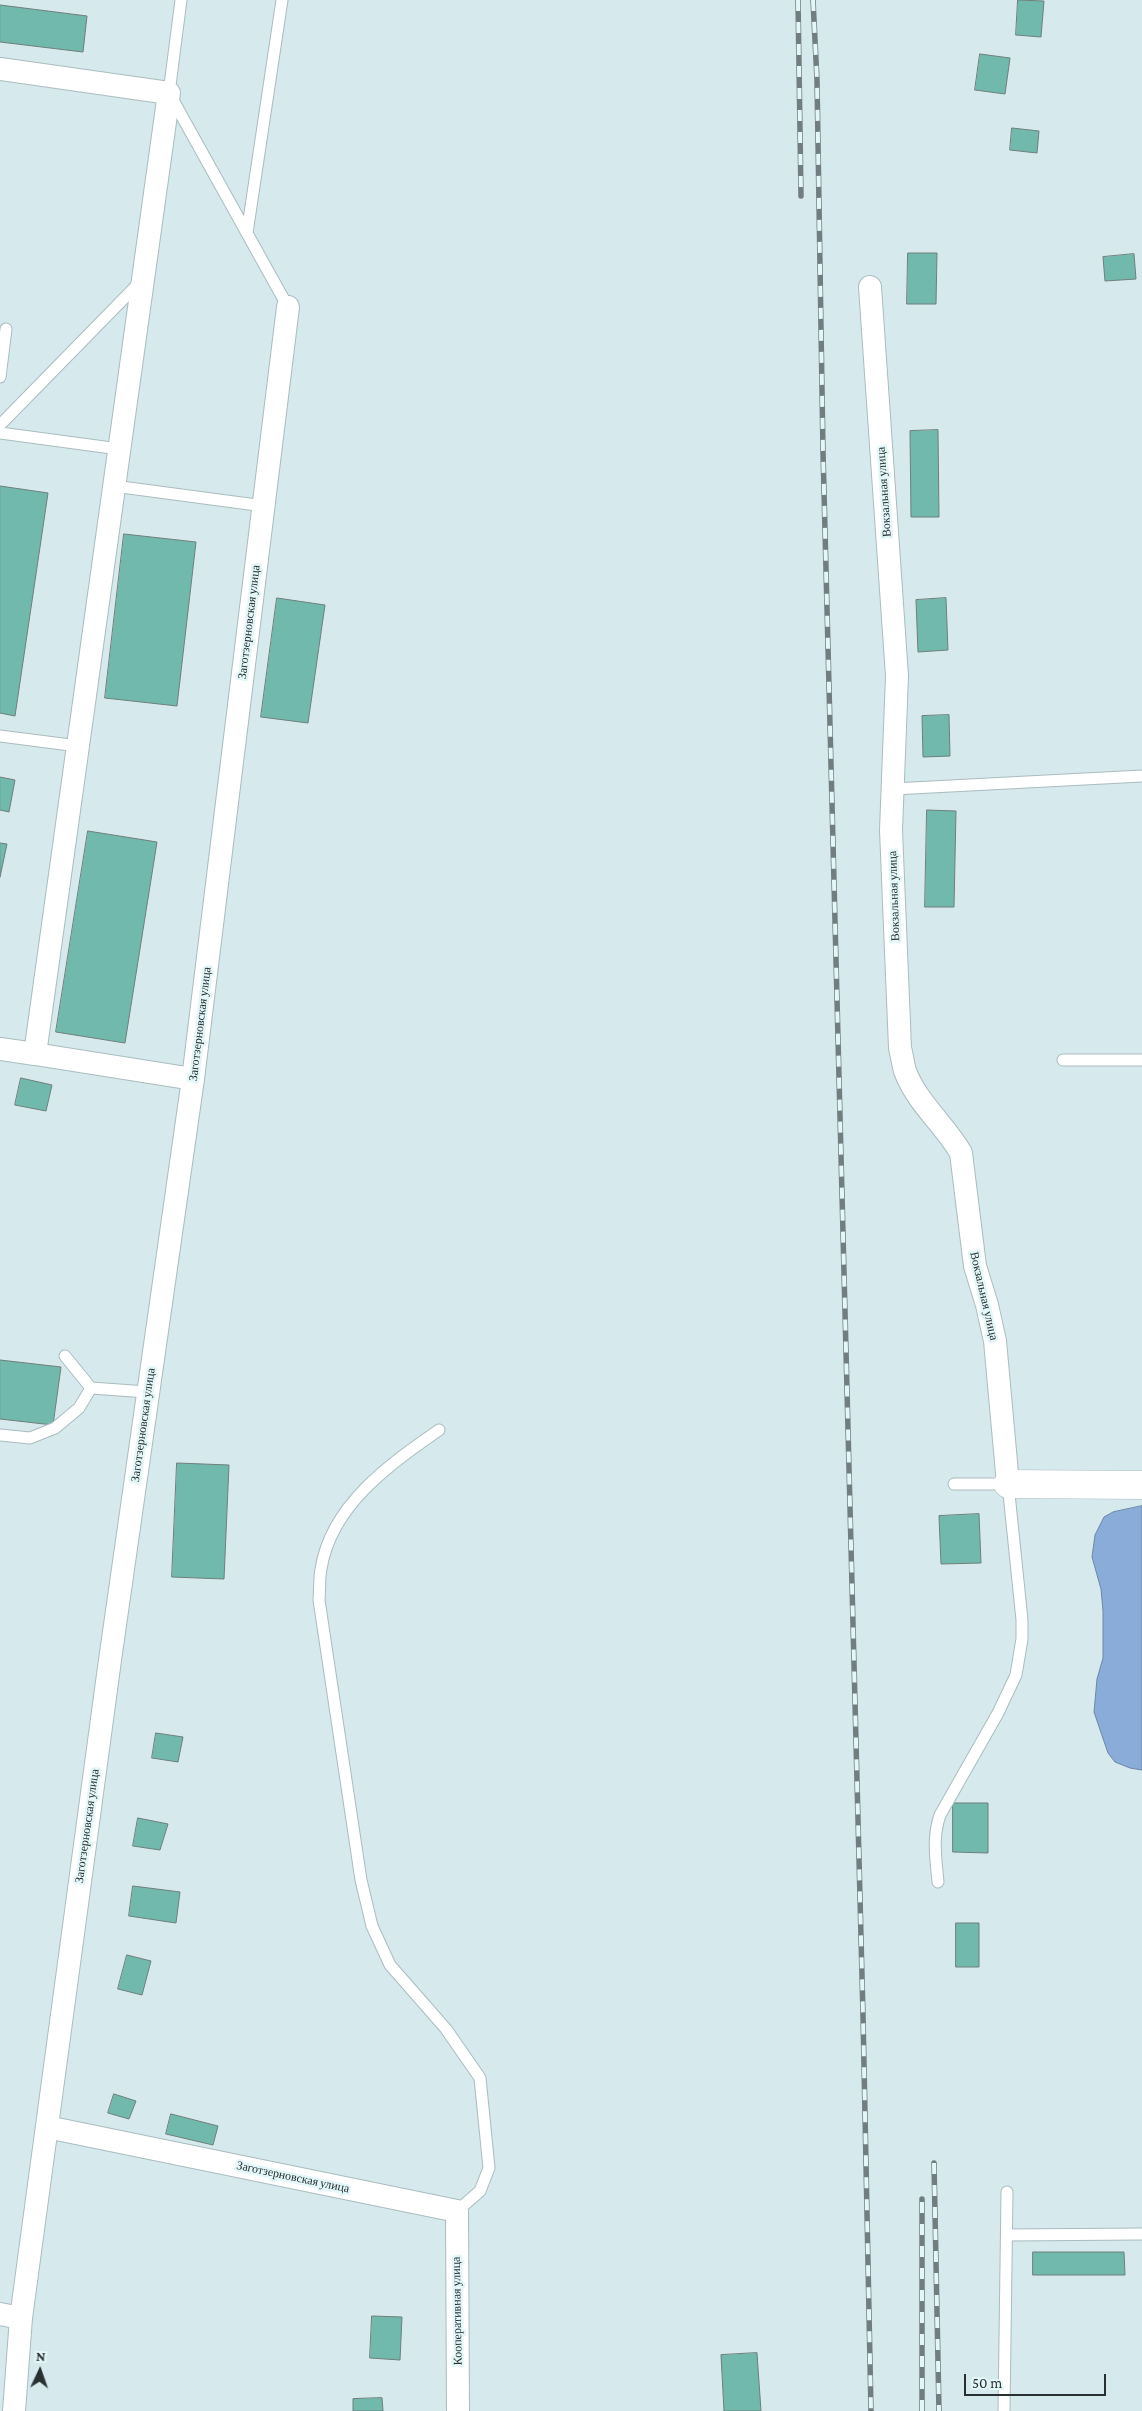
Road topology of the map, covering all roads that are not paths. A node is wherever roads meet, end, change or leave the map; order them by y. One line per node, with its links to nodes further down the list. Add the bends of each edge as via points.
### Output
1 (181, 0): 4 (lane)
2 (282, 0): 5 (lane)
3 (0, 68): 4 (street)
4 (169, 93): 5 (lane); 6 (street)
5 (247, 234): 8 (lane)
6 (143, 279): 11 (lane); 13 (street)
7 (870, 287): 19 (street, Вокзальная улица, via 897,676)
8 (288, 308): 15 (street, Заготзерновская улица)
9 (6, 329): 10 (lane)
10 (0, 377)
11 (0, 425)
12 (0, 433): 13 (lane)
13 (119, 449): 14 (street)
14 (114, 486): 15 (lane); 17 (street)
15 (264, 506): 24 (street, Заготзерновская улица)
16 (0, 736): 17 (lane)
17 (78, 746): 21 (street)
18 (1142, 776): 19 (lane)
19 (893, 789): 31 (street, Вокзальная улица, via 891,830 900,1048 906,1072 918,1094 961,1153 975,1266 988,1305 995,1341)
20 (0, 1049): 21 (street)
21 (35, 1054): 24 (street)
22 (1063, 1060): 23 (lane)
23 (1142, 1060)
24 (193, 1079): 27 (street, Заготзерновская улица)
25 (65, 1356): 26 (lane)
26 (91, 1388): 27 (lane); 29 (lane, via 79,1408 55,1428 30,1438)
27 (147, 1392): 34 (street, Заготзерновская улица)
28 (439, 1430): 36 (lane, via 366,1485 333,1531 321,1569 319,1600 361,1880 372,1926 390,1965 446,2029 480,2078 489,2168 480,2192)
29 (0, 1435)
30 (954, 1484): 31 (lane)
31 (1008, 1484): 32 (street); 33 (lane, via 1022,1639 1016,1675 938,1820 934,1839)
32 (1142, 1485)
33 (938, 1882)
34 (47, 2127): 36 (street, Заготзерновская улица); 39 (street)
35 (1007, 2192): 38 (lane)
36 (457, 2210): 41 (street, Кооперативная улица)
37 (1142, 2234): 38 (lane)
38 (1007, 2235): 42 (lane)
39 (10, 2316): 40 (street)
40 (14, 2411)
41 (458, 2411)
42 (1004, 2411)

